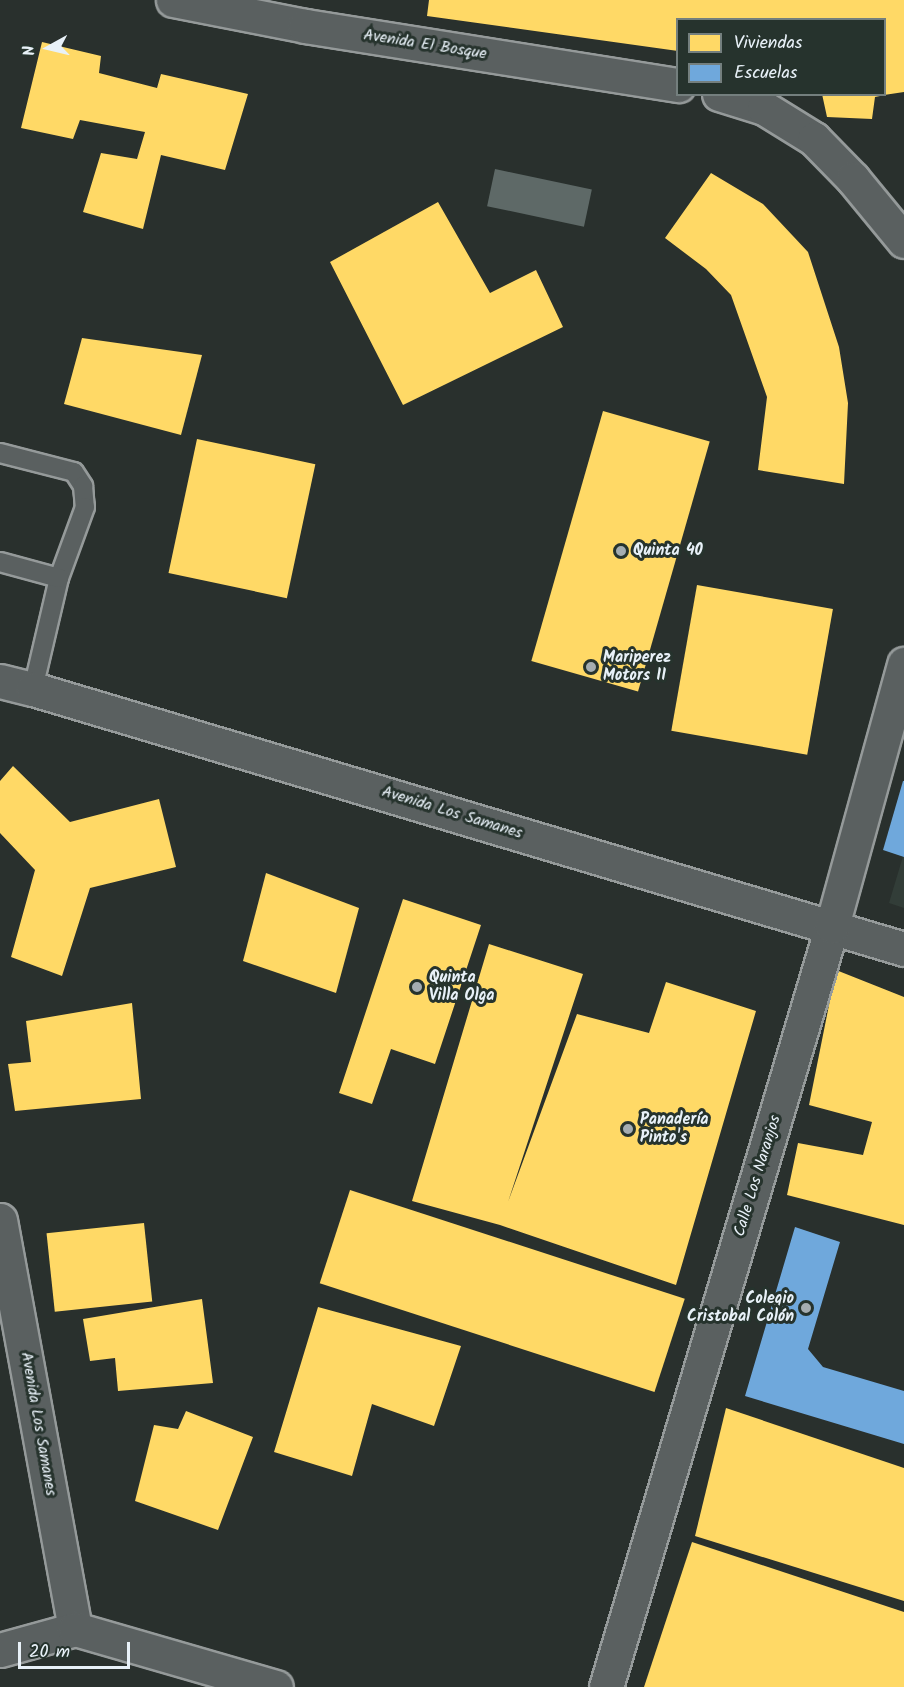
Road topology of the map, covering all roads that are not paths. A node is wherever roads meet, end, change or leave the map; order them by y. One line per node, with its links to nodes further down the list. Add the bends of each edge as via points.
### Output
1 (173, 0): 2 (street, Avenida El Bosque, via 305,26)
2 (676, 85)
3 (725, 96): 4 (street, via 764,108 814,140 853,179)
4 (904, 241)
5 (0, 453): 7 (lane, via 74,472 83,486 85,507)
6 (0, 562): 7 (lane)
7 (59, 578): 10 (lane)
8 (904, 664): 11 (street, Calle Los Naranjos)
9 (0, 681): 10 (street, Avenida Los Samanes)
10 (33, 689): 11 (street, Avenida Los Samanes)
11 (832, 926): 12 (street, Avenida Los Samanes); 17 (street, Calle Los Naranjos)
12 (904, 948)
13 (0, 1220): 14 (street, Avenida Los Samanes)
14 (75, 1629): 15 (street); 16 (street)
15 (0, 1650)
16 (276, 1687)
17 (606, 1687)

